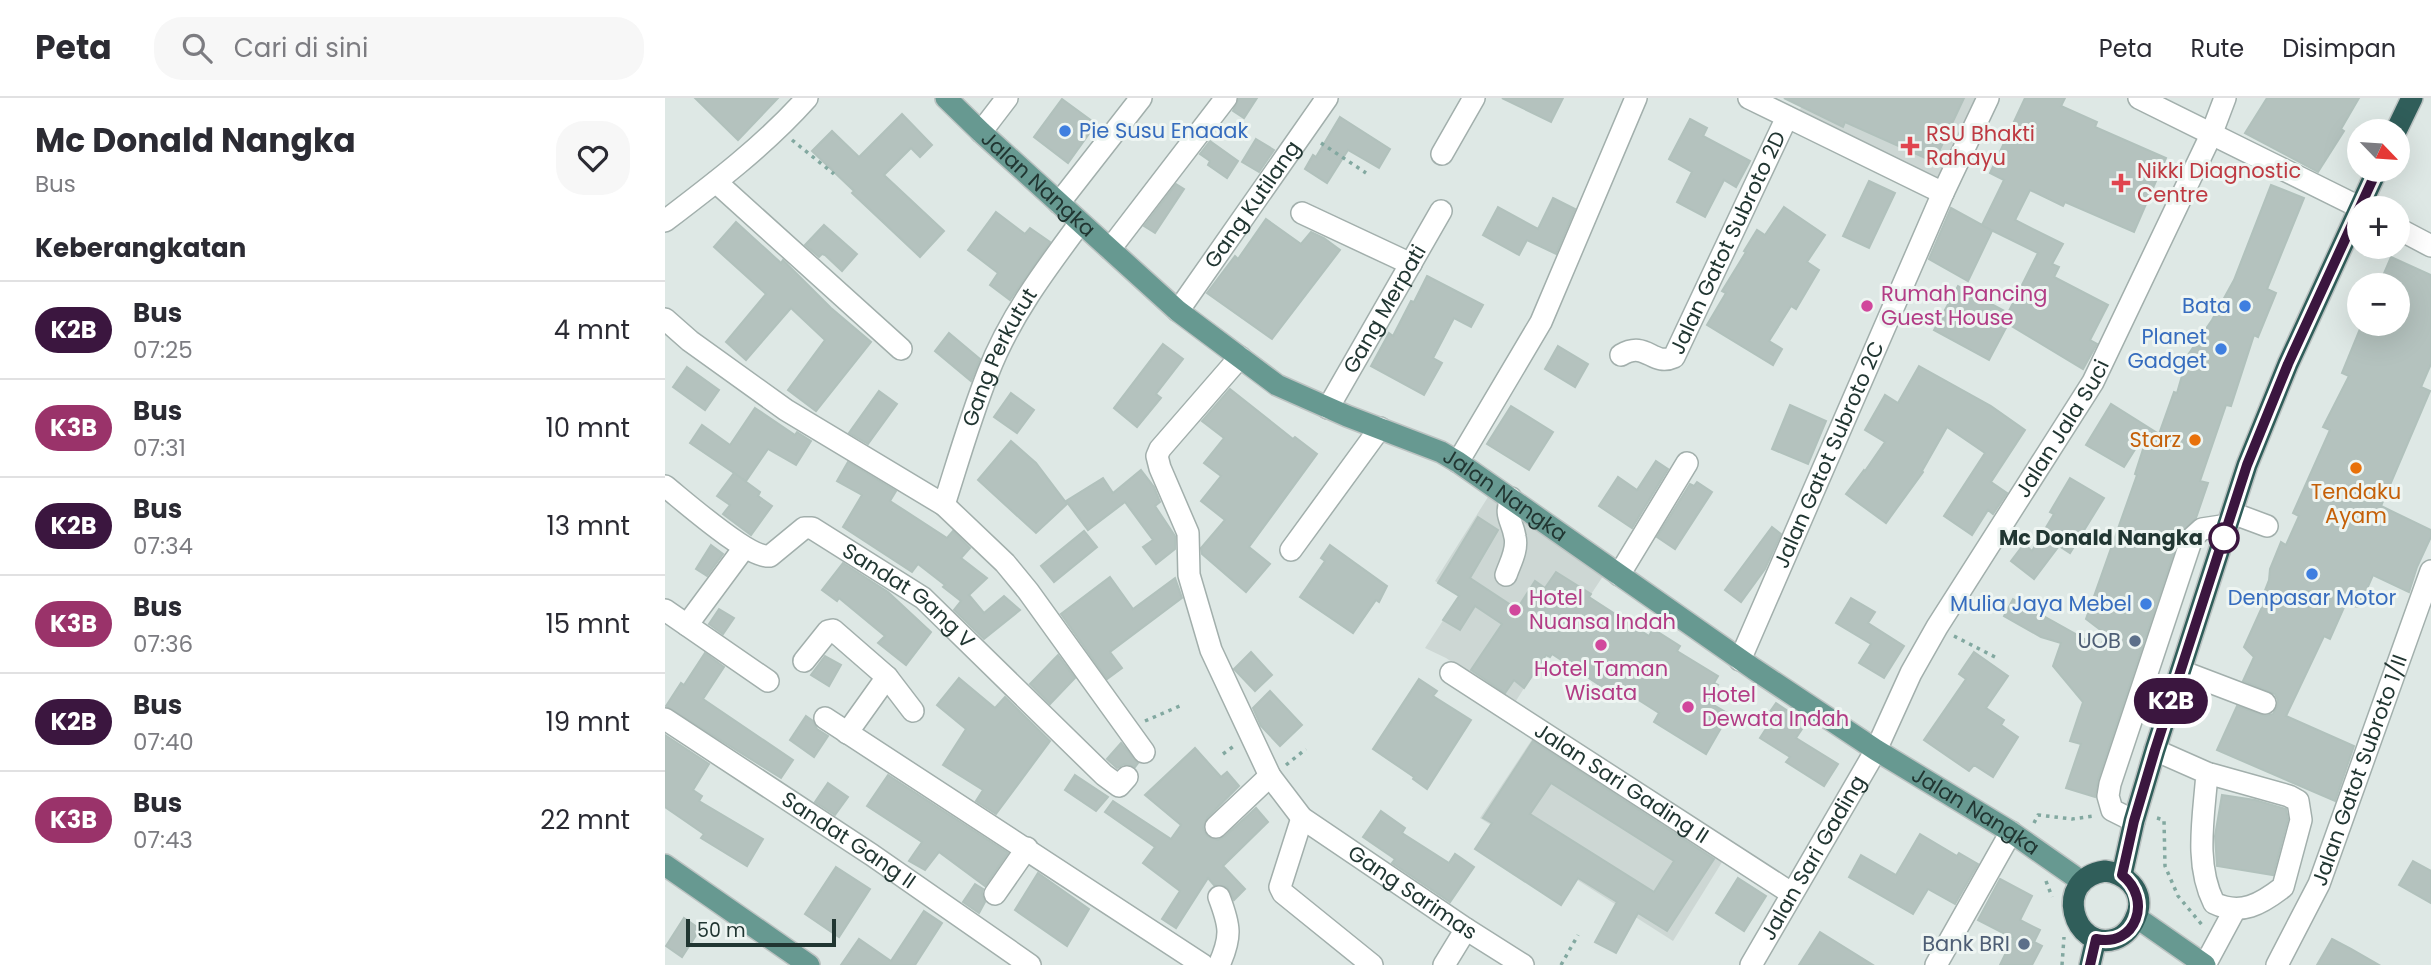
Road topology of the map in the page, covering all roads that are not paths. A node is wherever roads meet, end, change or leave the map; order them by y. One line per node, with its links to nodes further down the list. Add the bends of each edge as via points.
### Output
1 (807, 98): 19 (street, via 779,130)
2 (946, 98): 16 (main road, Jalan Nangka)
3 (1007, 98): 16 (street)
4 (1141, 98): 22 (street)
5 (1226, 98): 30 (street)
6 (1327, 98): 32 (street, Gang Kutilang)
7 (1474, 98): 18 (street)
8 (1636, 98): 39 (street, via 1541,322)
9 (1749, 98): 14 (street, Jalan Gatot Subroto 2D)
10 (1988, 98): 20 (street, Jalan Gatot Subroto 2C)
11 (2139, 98): 17 (street)
12 (2225, 98): 17 (street, Jalan Jala Suci)
13 (2412, 98): 15 (highway)
14 (1787, 117): 20 (street, Jalan Gatot Subroto 2D); 35 (street, Jalan Gatot Subroto 2D, via 1677,353 1671,359 1638,349)
15 (2402, 119)
16 (981, 132): 22 (main road, Jalan Nangka)
17 (2211, 135): 21 (street); 66 (street, Jalan Jala Suci, via 2093,382 1937,627)
18 (1442, 154)
19 (716, 182): 25 (street); 34 (street)
20 (1943, 192): 55 (street, Jalan Gatot Subroto 2C)
21 (2347, 202)
22 (1059, 204): 26 (main road, Jalan Nangka)
23 (1441, 211): 31 (street, Gang Merpati)
24 (1302, 213): 31 (street)
25 (665, 221)
26 (1080, 223): 30 (main road, Jalan Nangka); 43 (street, Gang Perkutut, via 1016,315 988,372)
27 (2410, 235): 29 (street)
28 (2347, 236): 44 (highway, via 2288,364)
29 (2431, 246)
30 (1109, 249): 32 (main road, Jalan Nangka)
31 (1411, 264): 37 (street, Gang Merpati)
32 (1178, 311): 36 (main road, Jalan Nangka)
33 (665, 320): 43 (street, via 786,410)
34 (901, 349)
35 (1621, 355)
36 (1240, 357): 37 (main road, Jalan Nangka, via 1277,385); 70 (street, Gang Sarimas, via 1157,456 1188,533 1189,575 1211,650)
37 (1328, 408): 38 (main road, Jalan Nangka)
38 (1380, 428): 39 (main road, Jalan Nangka); 47 (street)
39 (1458, 462): 42 (main road, Jalan Nangka)
40 (1687, 463): 50 (street)
41 (665, 486): 46 (street)
42 (1511, 498): 49 (street, via 1507,514 1516,538); 50 (main road, Jalan Nangka)
43 (944, 505): 68 (street, via 1005,563)
44 (2230, 519): 45 (street); 53 (street, via 2202,529 2192,538); 54 (highway)
45 (2267, 526)
46 (744, 548): 52 (street); 71 (street, Sandat Gang V, via 770,556 804,528 812,528 923,598 1104,775 1119,786)
47 (1291, 550)
48 (2431, 570): 99 (street, Jalan Gatot Subroto 1/II, via 2319,884)
49 (1506, 575)
50 (1619, 575): 55 (main road, Jalan Nangka)
51 (665, 610): 52 (street)
52 (687, 625): 60 (street)
53 (2158, 641): 54 (street); 72 (street, via 2108,796 2112,810)
54 (2188, 650): 57 (highway)
55 (1740, 660): 66 (main road, Jalan Nangka)
56 (804, 661): 59 (street, via 831,629)
57 (2181, 671): 61 (street); 67 (highway)
58 (1451, 673): 80 (street, Jalan Sari Gading II)
59 (887, 677): 62 (street); 65 (street)
60 (768, 681)
61 (2265, 703)
62 (913, 711)
63 (825, 718): 65 (street)
64 (665, 719): 90 (street, Sandat Gang II)
65 (847, 733): 76 (street)
66 (1876, 750): 75 (main road, Jalan Nangka); 80 (street, Jalan Sari Gading)
67 (2155, 750): 69 (street); 72 (highway)
68 (1145, 752)
69 (2207, 773): 83 (street, via 2201,855 2207,890 2214,903); 83 (street, via 2289,796 2299,806 2301,820 2283,887)
70 (1270, 776): 73 (street, Gang Sarimas); 74 (street)
71 (1127, 777)
72 (2136, 816): 78 (highway)
73 (1302, 818): 85 (street, Gang Sarimas); 93 (street, via 1280,887)
74 (1216, 827)
75 (2011, 832): 79 (main road, Jalan Nangka); 97 (street)
76 (1027, 848): 81 (street); 91 (street)
77 (665, 865): 89 (main road)
78 (2122, 875): 79 (highway, via 2105,870); 84 (highway, via 2135,888)
79 (2081, 881): 86 (highway, via 2073,910 2082,929)
80 (1791, 893): 96 (street, Jalan Sari Gading)
81 (995, 894)
82 (1219, 897): 92 (street, via 1230,937)
83 (2234, 911): 88 (street)
84 (2136, 917): 86 (highway, via 2121,937); 88 (main road)
85 (1466, 929): 87 (street, Gang Sarimas); 94 (street)
86 (2096, 939): 98 (highway)
87 (1500, 959): 95 (street, Gang Sarimas)
88 (2200, 961)
89 (809, 965)
90 (1030, 965)
91 (1203, 965)
92 (1219, 965)
93 (1372, 965)
94 (1444, 965)
95 (1523, 965)
96 (1751, 965)
97 (1936, 965)
98 (2090, 965)
99 (2277, 965)

